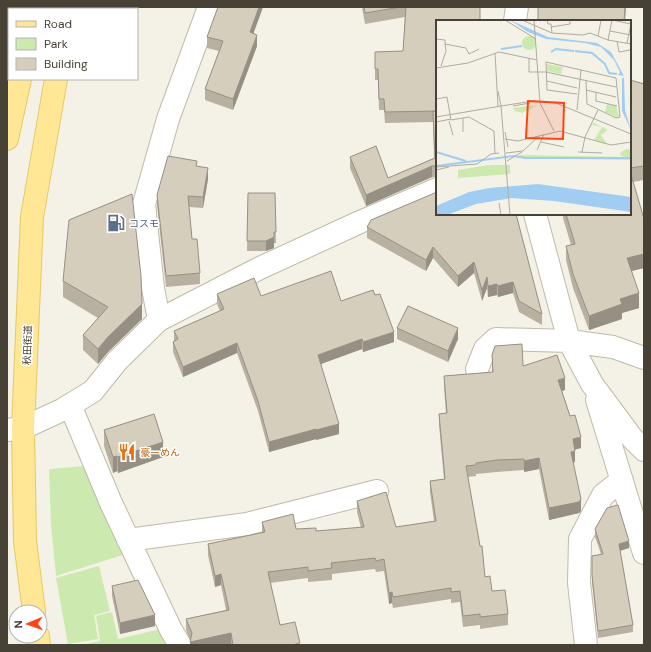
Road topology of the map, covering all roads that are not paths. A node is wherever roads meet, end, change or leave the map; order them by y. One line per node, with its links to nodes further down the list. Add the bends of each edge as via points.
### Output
1 (209, 7): 9 (street, via 168,119 144,204)
2 (517, 7): 3 (street)
3 (515, 20)
4 (20, 80): 6 (main road)
5 (56, 80): 15 (main road, 秋田街道, via 32,217)
6 (7, 139)
7 (436, 189): 9 (street, via 260,268)
8 (535, 215): 10 (street)
9 (159, 320): 14 (street, via 117,361 93,391)
10 (569, 341): 11 (street, via 613,347); 12 (street, via 496,339 485,349); 13 (street)
11 (644, 358)
12 (477, 369)
13 (592, 384): 16 (street); 17 (street)
14 (70, 405): 15 (street); 19 (street)
15 (15, 429): 21 (main road, 秋田街道)
16 (644, 450)
17 (622, 480): 20 (street); 23 (street, via 603,495 580,539 579,583)
18 (377, 491): 19 (street, via 247,524)
19 (128, 540): 22 (street)
20 (644, 553)
21 (33, 604)
22 (180, 645)
23 (586, 645)

